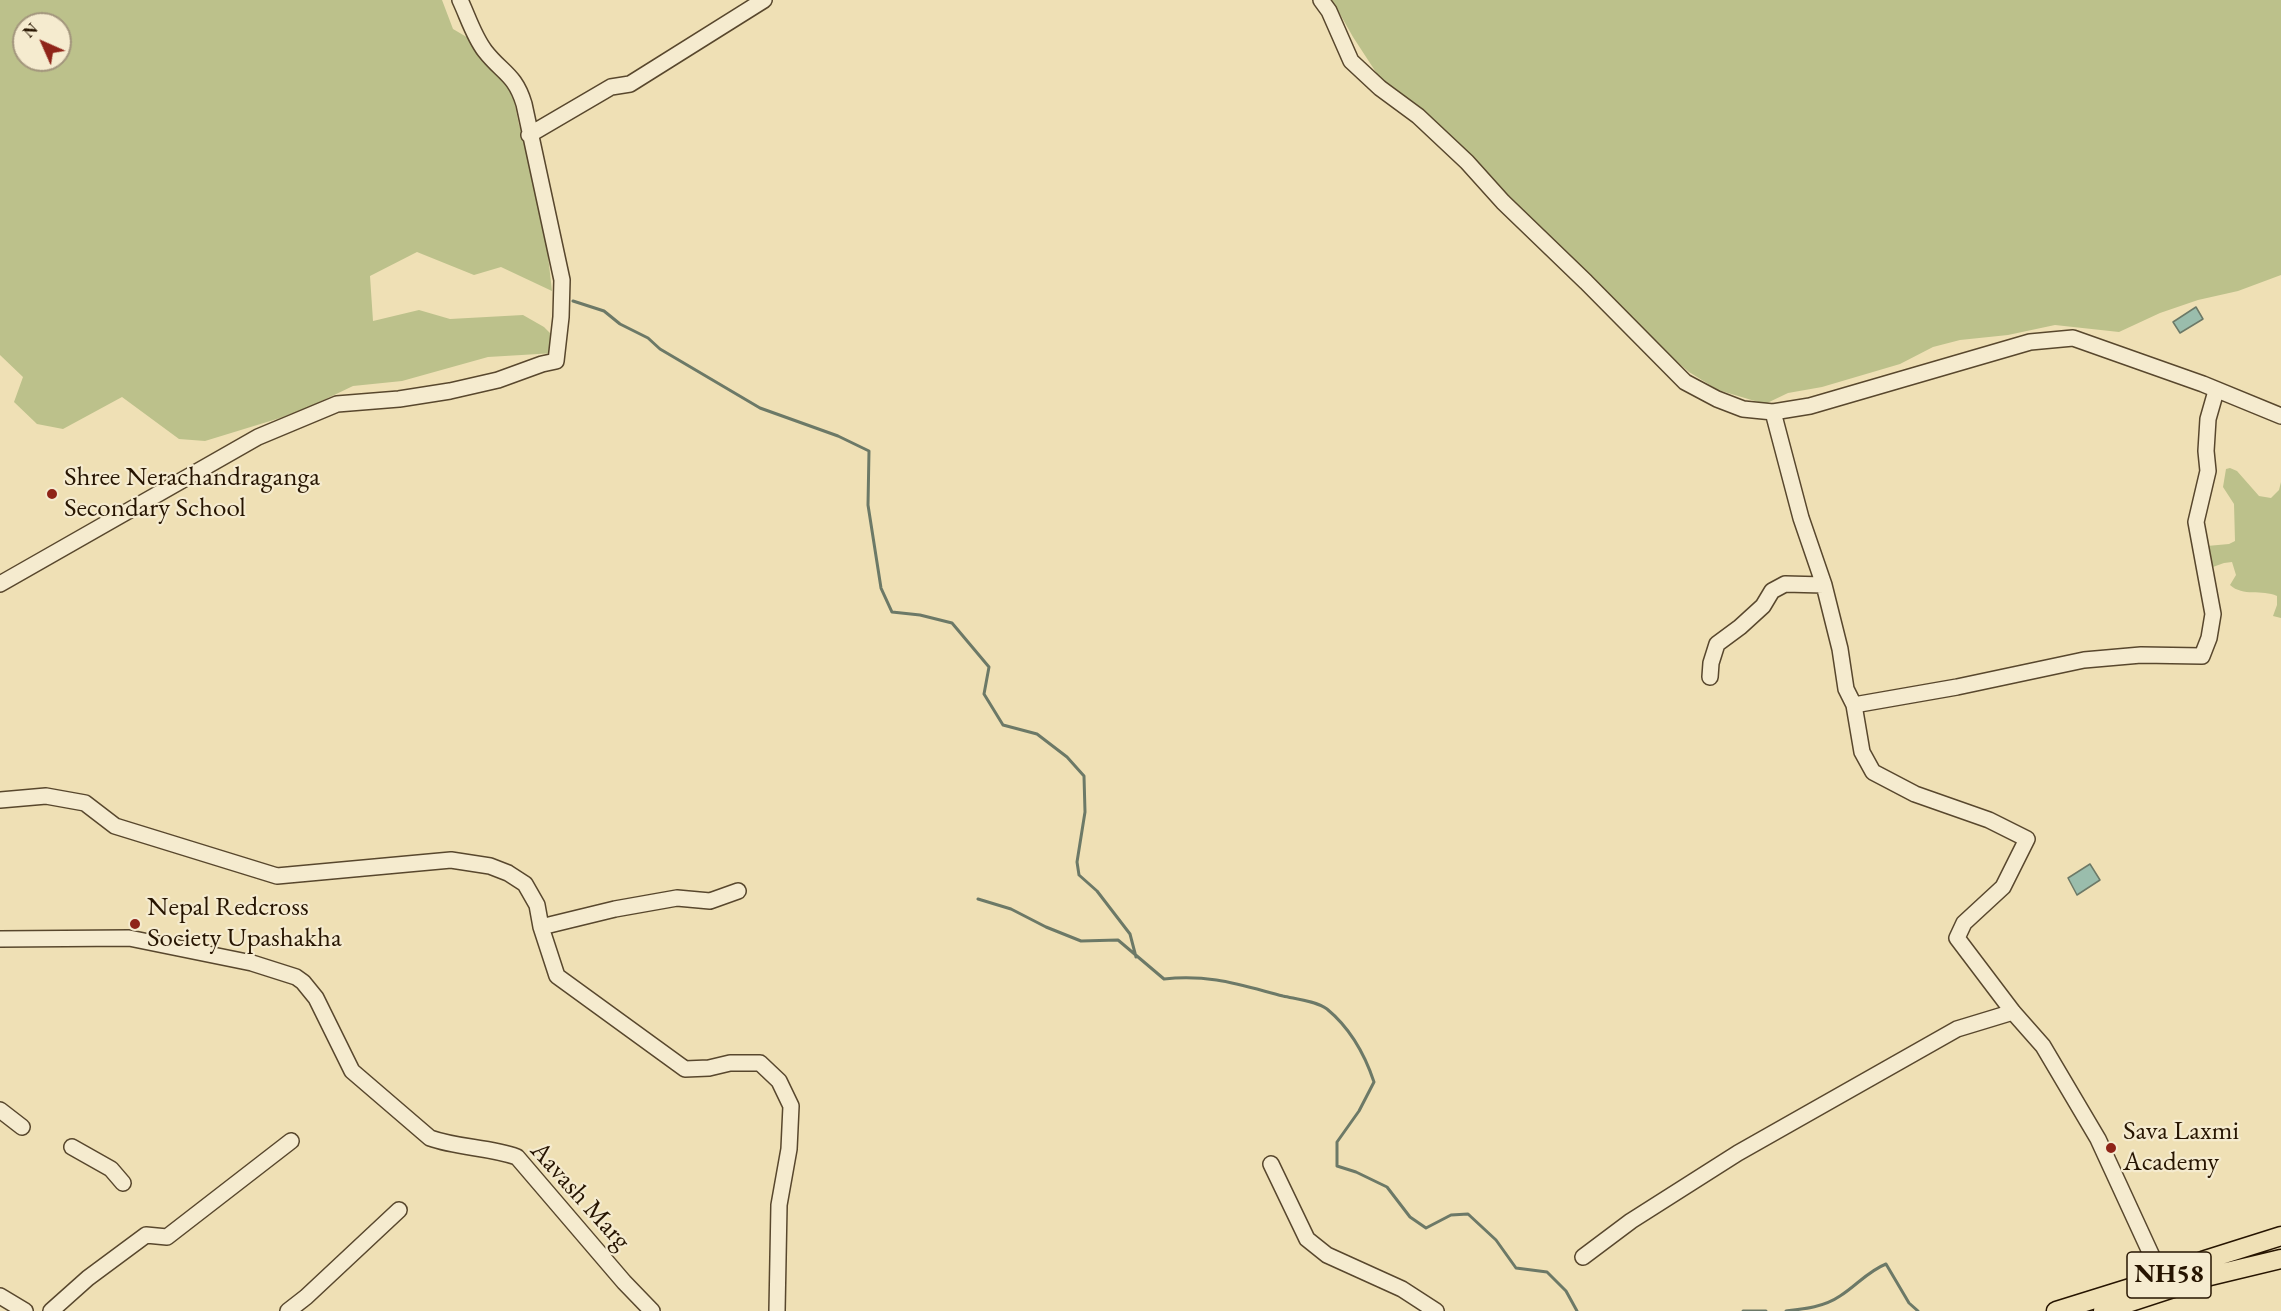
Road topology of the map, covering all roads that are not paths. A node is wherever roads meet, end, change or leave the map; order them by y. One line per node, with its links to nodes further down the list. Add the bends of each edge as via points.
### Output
1 (460, 0): 4 (street, via 485,51 519,88)
2 (764, 0): 4 (street, via 630,84 611,87)
3 (1321, 0): 6 (street, via 1352,61 1467,162 1685,382 1743,409)
4 (529, 135): 8 (street, via 562,280 556,361 450,391 337,405 258,437)
5 (2216, 391): 6 (street, via 2073,338 2030,342 1810,406); 7 (street); 11 (street, via 2208,419 2208,471 2196,522 2213,614 2202,656 2084,660)
6 (1773, 412): 9 (street, via 1801,518)
7 (2281, 416)
8 (0, 584)
9 (1824, 585): 10 (street, via 1785,584 1772,591 1763,606 1717,644); 11 (street, via 1846,689)
10 (1710, 677)
11 (1854, 705): 16 (street, via 1862,752 1873,772 1915,794 1989,820 2027,839 2003,887 1964,923 1957,938)
12 (0, 800): 14 (street, via 46,796 85,803 115,826 277,876 452,860 490,866 525,884 537,905)
13 (738, 891): 14 (street, via 710,901 677,898)
14 (541, 927): 34 (street, via 557,975 685,1069 760,1063 779,1081 791,1106 789,1149 779,1205)
15 (0, 939): 33 (street, Aavash Marg, via 129,938 252,963 296,977 316,998 352,1071 430,1138 517,1157)
16 (2013, 1012): 25 (street, via 1958,1029 1738,1153); 28 (street, via 2043,1046 2098,1139)
17 (0, 1110): 18 (street)
18 (22, 1127)
19 (291, 1141): 31 (street, via 167,1237 146,1235)
20 (72, 1147): 22 (street, via 111,1169)
21 (1271, 1164): 35 (street, via 1307,1239 1327,1255 1402,1288)
22 (123, 1183)
23 (399, 1210): 32 (street)
24 (2281, 1236): 27 (main road, NH58)
25 (1582, 1257)
26 (2281, 1259): 27 (main road, NH58)
27 (2208, 1268): 28 (main road, NH58); 37 (main road, NH58)
28 (2162, 1278): 36 (main road, NH58)
29 (0, 1296): 30 (street)
30 (25, 1311)
31 (51, 1311)
32 (288, 1311)
33 (652, 1311)
34 (777, 1311)
35 (1436, 1311)
36 (2056, 1311)
37 (2103, 1311)

